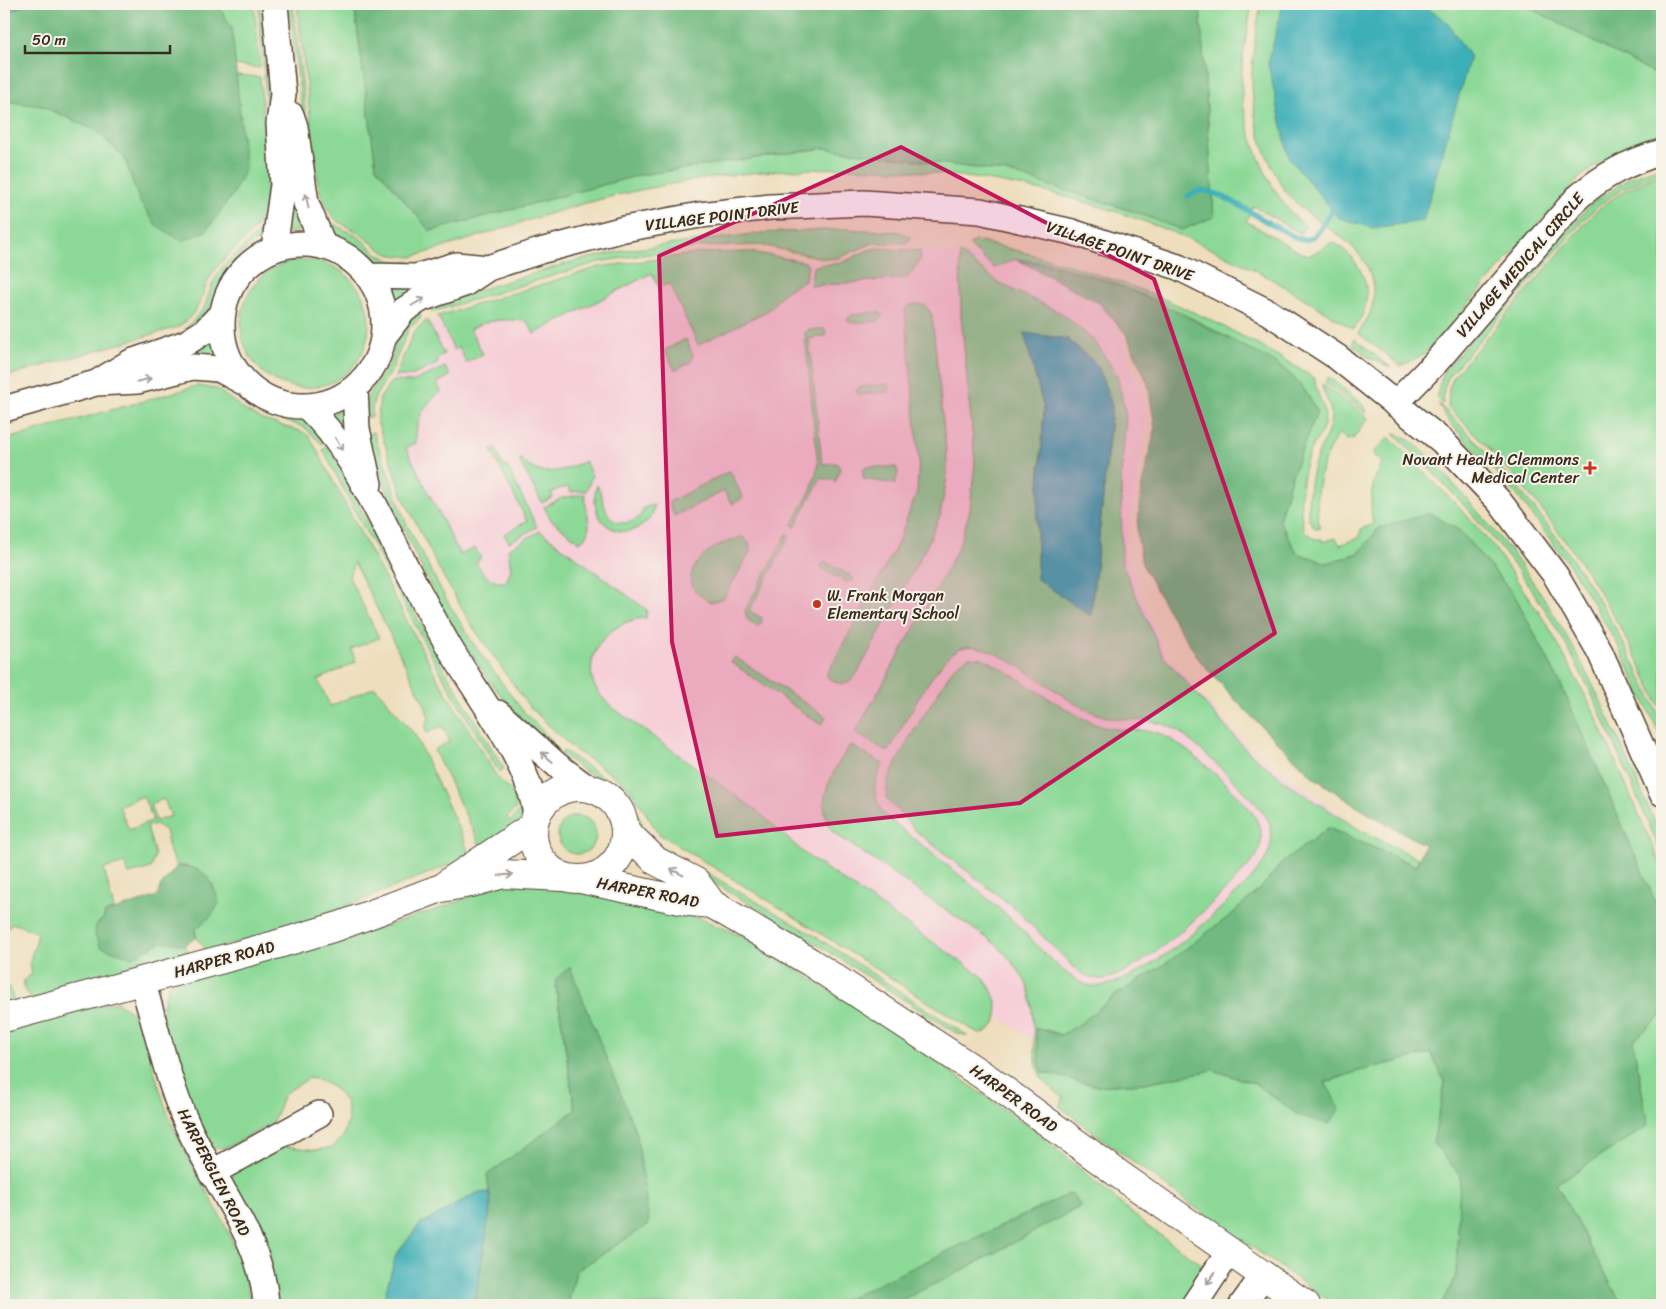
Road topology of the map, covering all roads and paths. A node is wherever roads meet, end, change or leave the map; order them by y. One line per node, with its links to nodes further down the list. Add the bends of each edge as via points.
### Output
1 (274, 4): 2 (street)
2 (283, 94): 4 (street, one-way to 2, via 306,203 295,126); 5 (street, via 279,124 283,186)
3 (1662, 152): 13 (street, VILLAGE MEDICAL CIRCLE, via 1622,166 1577,198 1436,362)
4 (324, 247): 5 (street, via 298,244); 7 (street, via 348,258)
5 (274, 249): 8 (street, via 255,259 240,274 229,292)
6 (488, 268): 7 (street, VILLAGE POINT DRIVE, via 456,265 416,277); 9 (street, VILLAGE POINT DRIVE, one-way to 6, via 404,310 421,299 464,284); 13 (street, VILLAGE POINT DRIVE, via 540,250 624,229 744,210 864,204 980,211 1072,232 1178,267 1268,312 1337,357)
7 (368, 276): 9 (street, via 379,295 384,315)
8 (223, 312): 10 (street, via 205,331 186,343 131,362); 11 (street, via 223,338 228,355)
9 (384, 336): 12 (street, via 379,356)
10 (96, 383): 11 (street, one-way to 11, via 138,381 193,367 219,369); 15 (street)
11 (246, 384): 14 (street, via 264,397 285,405)
12 (355, 389): 14 (street, via 332,402); 16 (street, via 357,429)
13 (1395, 404): 19 (street, VILLAGE POINT DRIVE, via 1442,441 1498,501 1556,576 1600,652)
14 (307, 407): 16 (street, one-way to 16, via 335,438)
15 (4, 409)
16 (371, 497): 17 (street, via 445,640)
17 (483, 700): 18 (street, one-way to 17); 20 (street, via 534,795)
18 (586, 787): 20 (main road, via 561,790 550,796); 21 (main road, via 610,797 624,819)
19 (1662, 793)
20 (534, 821): 22 (main road, via 536,851 542,862 551,870); 23 (main road, HARPER ROAD)
21 (626, 832): 22 (main road, via 619,858 610,869 598,876); 24 (main road, HARPER ROAD, one-way to 21, via 696,882 656,860)
22 (574, 878): 23 (main road, HARPER ROAD, one-way to 22, via 503,874); 24 (main road, HARPER ROAD)
23 (441, 888): 25 (main road, HARPER ROAD, via 330,928)
24 (712, 904): 29 (main road, HARPER ROAD, via 898,1018)
25 (142, 981): 26 (main road, HARPER ROAD); 28 (street, HARPERGLEN ROAD, via 174,1090)
26 (4, 1018)
27 (318, 1114): 28 (street)
28 (211, 1173): 31 (street, HARPERGLEN ROAD, via 248,1237 259,1265)
29 (1229, 1252): 30 (main road, HARPER ROAD); 32 (street, one-way to 32)
30 (1263, 1276): 33 (street); 34 (main road, HARPER ROAD)
31 (266, 1305)
32 (1194, 1305)
33 (1242, 1305)
34 (1306, 1305)

